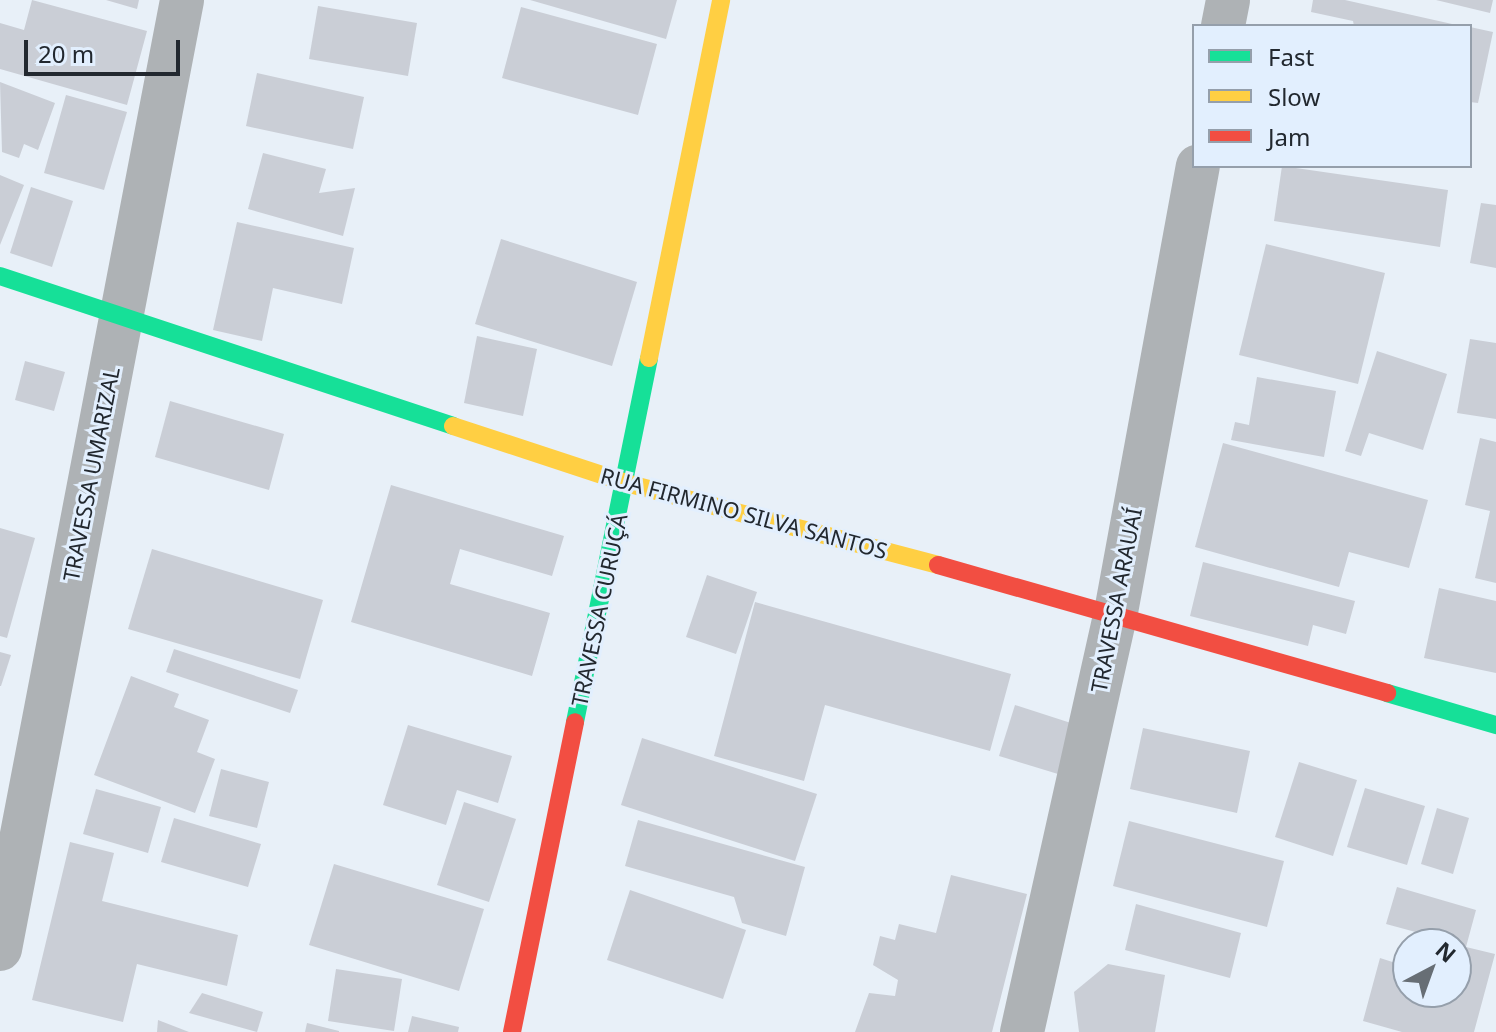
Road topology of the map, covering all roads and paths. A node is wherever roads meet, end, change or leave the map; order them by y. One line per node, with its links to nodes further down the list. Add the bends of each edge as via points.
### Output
1 (182, 0): 7 (street, TRAVESSA UMARIZAL)
2 (721, 0): 8 (street, TRAVESSA CURUÇÁ)
3 (1228, 0): 4 (street)
4 (1223, 24)
5 (1198, 168): 9 (street, TRAVESSA ARAUAÍ)
6 (0, 276): 7 (street, RUA FIRMINO SILVA SANTOS)
7 (122, 313): 8 (street, RUA FIRMINO SILVA SANTOS); 11 (street, TRAVESSA UMARIZAL)
8 (626, 483): 9 (street, RUA FIRMINO SILVA SANTOS); 12 (street, TRAVESSA CURUÇÁ)
9 (1116, 612): 10 (street, RUA FIRMINO SILVA SANTOS); 13 (street, TRAVESSA ARAUAÍ)
10 (1496, 725)
11 (0, 949)
12 (512, 1032)
13 (1022, 1032)

